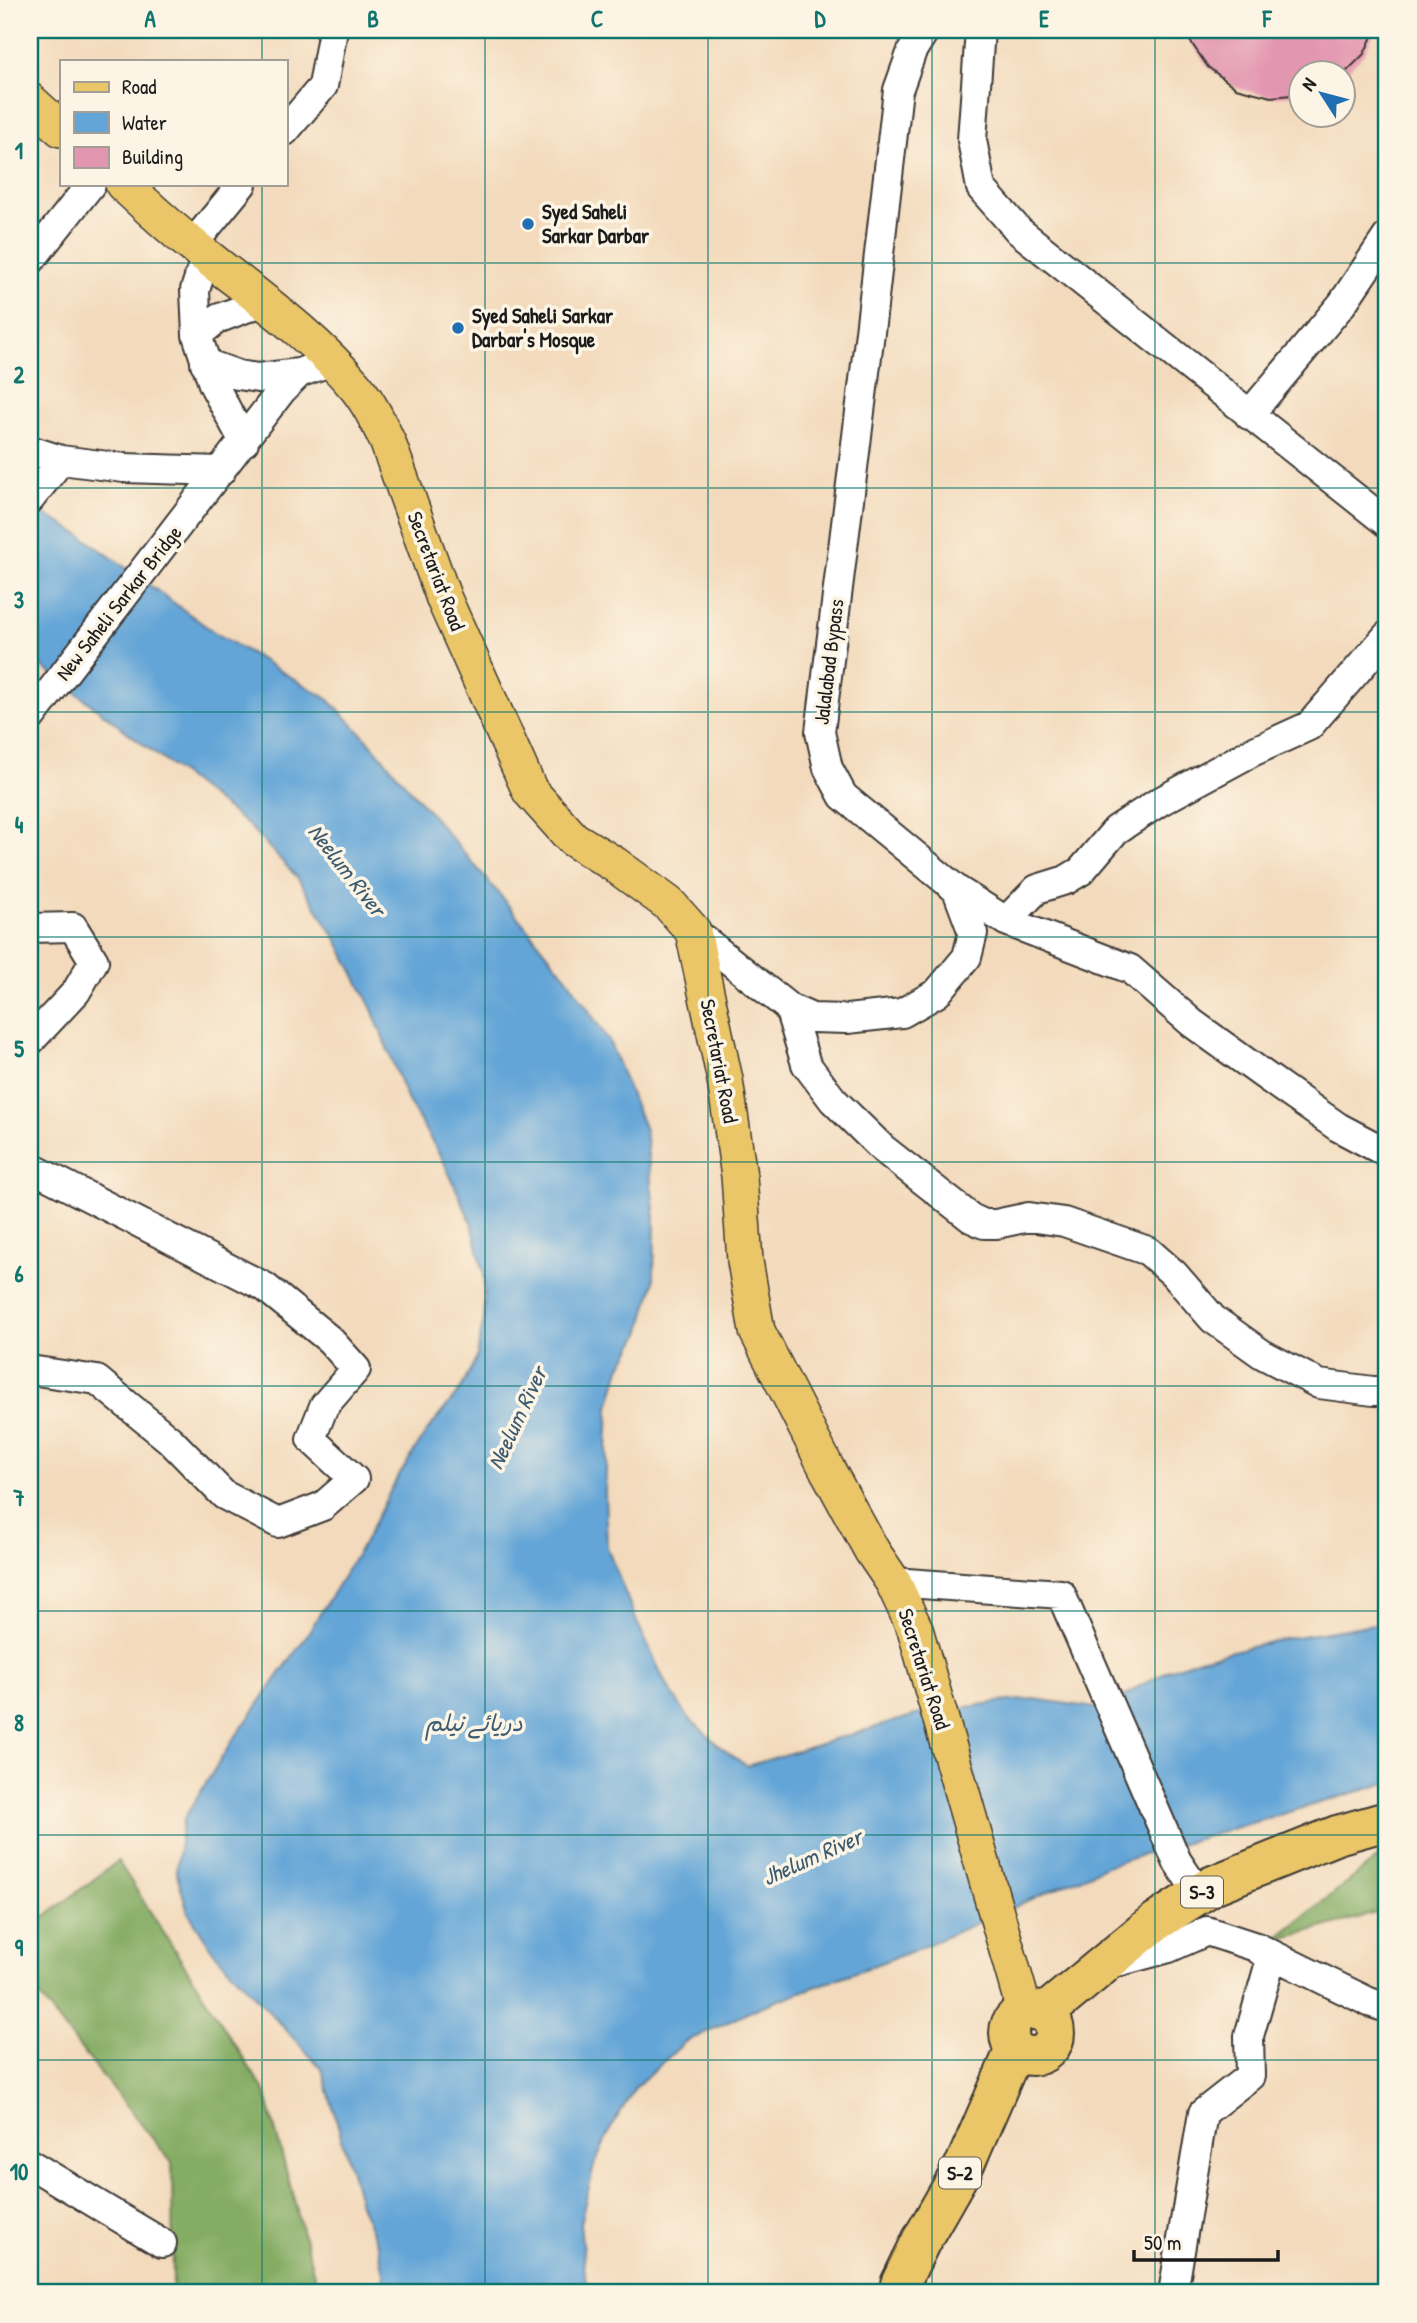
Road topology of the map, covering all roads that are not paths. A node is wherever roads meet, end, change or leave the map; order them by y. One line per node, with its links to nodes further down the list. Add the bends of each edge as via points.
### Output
1 (333, 30): 6 (street, via 323,86)
2 (925, 30): 27 (street, Jalalabad Bypass, via 898,90 820,732 828,768 843,796)
3 (980, 30): 18 (street, via 972,140 981,188 1019,231)
4 (30, 101): 5 (main road)
5 (60, 128)
6 (287, 129)
7 (89, 186): 12 (street)
8 (124, 186): 11 (main road, Secretariat Road)
9 (241, 186): 11 (street)
10 (1387, 237): 18 (street, via 1342,304)
11 (199, 250): 13 (main road, Secretariat Road); 14 (street)
12 (30, 261)
13 (264, 301): 14 (street, via 217,319); 15 (main road, Secretariat Road)
14 (197, 335): 16 (street)
15 (332, 361): 17 (street); 30 (main road, Secretariat Road, via 358,388 382,430 444,599 530,791 573,839 670,904)
16 (205, 363): 17 (street, via 248,377); 19 (street)
17 (299, 373): 19 (street, New Saheli Sarkar Bridge)
18 (1249, 415): 24 (street)
19 (244, 442): 22 (street, New Saheli Sarkar Bridge)
20 (30, 450): 21 (street)
21 (58, 463): 22 (street); 23 (street)
22 (215, 480): 26 (street, New Saheli Sarkar Bridge)
23 (30, 499)
24 (1387, 523)
25 (1387, 636): 28 (street, via 1309,726 1159,802 1116,830 1081,871 1037,889)
26 (30, 718)
27 (957, 890): 28 (street); 31 (street, Jalalabad Bypass, via 974,933 967,957 937,993 902,1013 847,1019 812,1018)
28 (1006, 921): 33 (street, via 1130,969 1192,1023 1264,1075)
29 (30, 928): 32 (street, via 73,928 94,961 76,992)
30 (693, 931): 31 (street, Jalalabad Bypass); 37 (main road, Secretariat Road, via 725,1080 757,1331 827,1469)
31 (789, 1008): 36 (street, via 806,1065 834,1100 882,1148 971,1219 984,1224 1029,1217 1064,1222 1148,1251 1213,1319 1262,1354 1319,1384)
32 (30, 1041)
33 (1387, 1153)
34 (30, 1167): 35 (street, via 265,1287 330,1340 356,1369 324,1406 311,1439 354,1479 323,1506 278,1523 224,1495 170,1440 97,1380)
35 (30, 1370)
36 (1387, 1391)
37 (893, 1582): 39 (street, via 1061,1594 1177,1861); 42 (main road, Secretariat Road, via 915,1629)
38 (1387, 1821): 39 (highway, S-3, via 1337,1835)
39 (1199, 1894): 41 (highway, S-3, via 1154,1923)
40 (1264, 1953): 41 (street, via 1207,1931 1169,1948); 43 (street); 47 (street, via 1249,2036 1250,2076 1203,2113)
41 (1103, 1966): 42 (highway, S-3)
42 (1029, 2005): 46 (highway, S-2, via 1055,2025 1054,2041 1037,2056 1015,2049 965,2164 900,2284)
43 (1387, 2008)
44 (30, 2164): 45 (street)
45 (162, 2243)
46 (900, 2293)
47 (1172, 2293)

